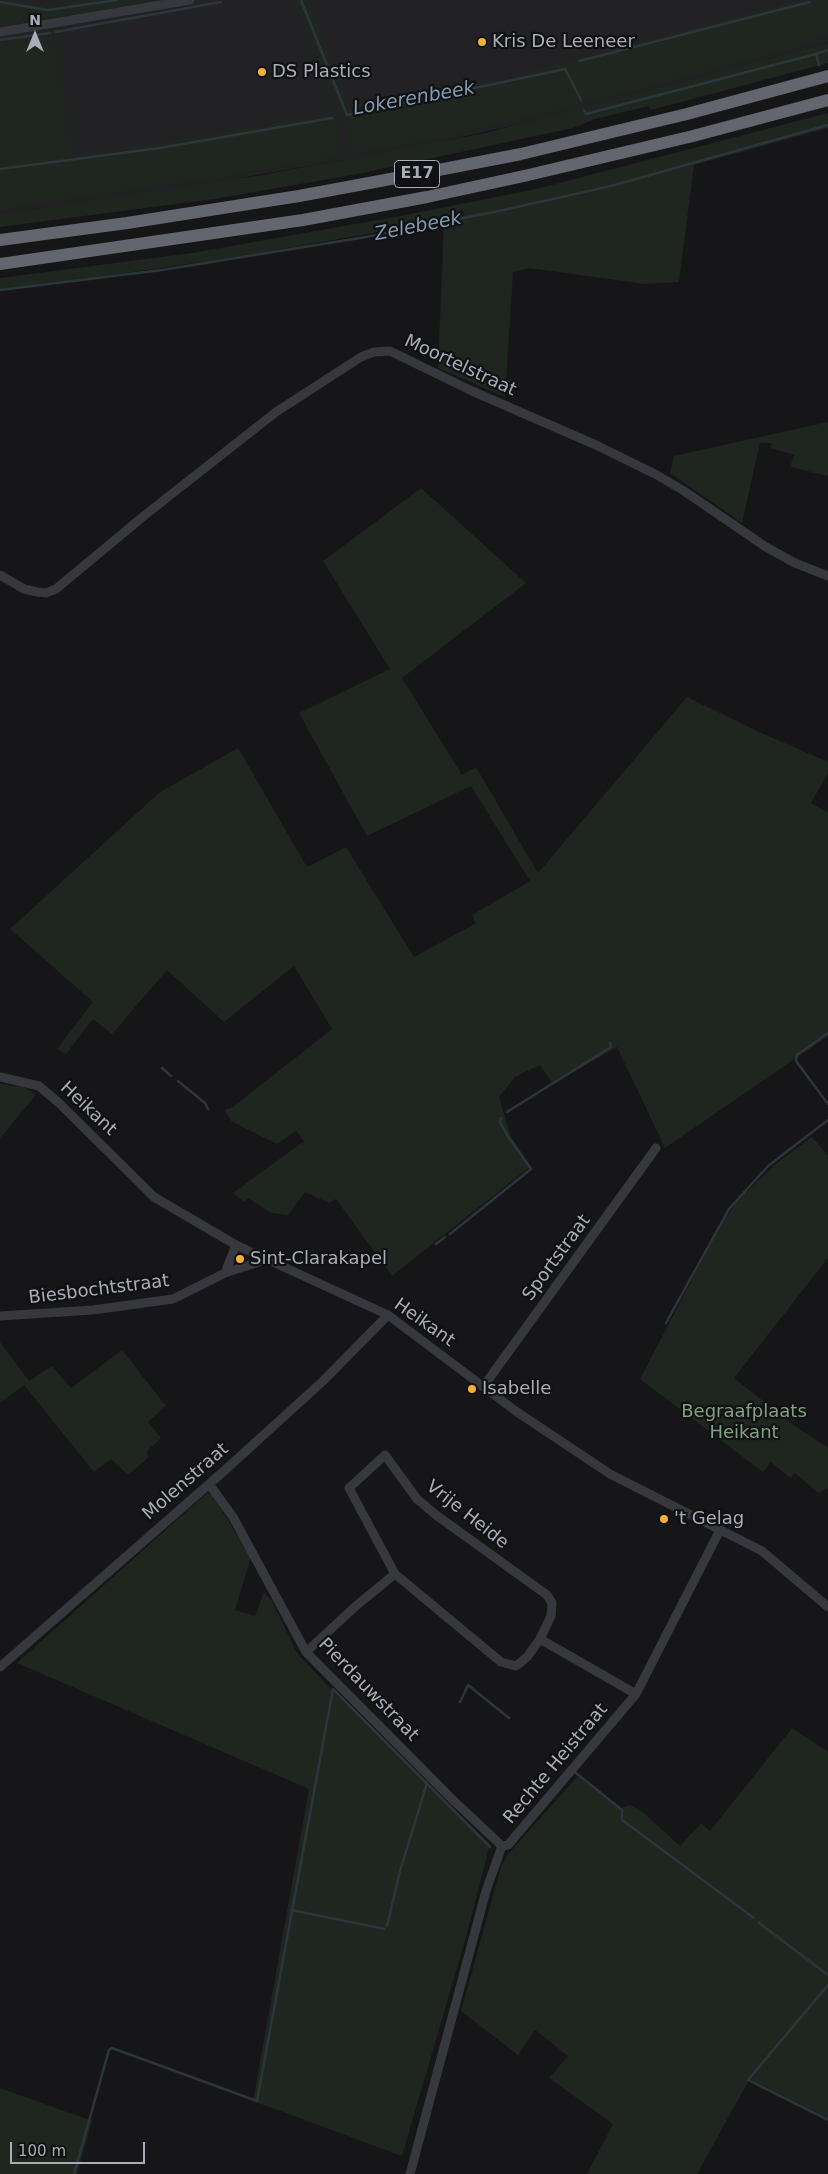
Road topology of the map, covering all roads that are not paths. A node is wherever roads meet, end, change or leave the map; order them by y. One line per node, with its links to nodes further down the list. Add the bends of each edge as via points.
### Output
1 (190, 0): 2 (street)
2 (168, 2): 3 (street)
3 (0, 32)
4 (828, 76): 6 (highway, E17, via 687,114 432,172 299,196)
5 (828, 100): 7 (highway, E17, via 693,136 427,196 304,220)
6 (0, 240)
7 (0, 264)
8 (0, 575): 9 (street, Moortelstraat, via 36,592 56,589 276,412 361,357 390,350 657,475 766,547)
9 (828, 576)
10 (0, 1077): 12 (street, Heikant, via 39,1086 154,1196)
11 (656, 1148): 17 (street, Sportstraat)
12 (236, 1245): 13 (street, Heikant); 14 (street)
13 (268, 1259): 14 (street, Biesbochtstraat); 15 (street, Heikant)
14 (226, 1274): 16 (street, Biesbochtstraat, via 173,1299)
15 (388, 1315): 17 (street, Heikant); 18 (street, Molenstraat, via 323,1381)
16 (0, 1316)
17 (484, 1387): 19 (street, Heikant, via 610,1474)
18 (209, 1484): 23 (street, Pierdauwstraat, via 234,1517); 24 (street, Molenstraat)
19 (720, 1530): 21 (street, Heikant, via 762,1551); 25 (street, Rechte Heistraat)
20 (395, 1574): 22 (street, Vrije Heide, via 508,1666 516,1666 527,1657); 22 (street, Vrije Heide, via 350,1488 385,1455 417,1499 436,1516 547,1595 552,1604 551,1616); 23 (street)
21 (828, 1607)
22 (540, 1639): 25 (street)
23 (306, 1652): 26 (street, Pierdauwstraat)
24 (0, 1667)
25 (636, 1694): 26 (street, Rechte Heistraat, via 508,1845)
26 (502, 1846): 27 (street, Rechte Heistraat, via 489,1882)
27 (410, 2174)

